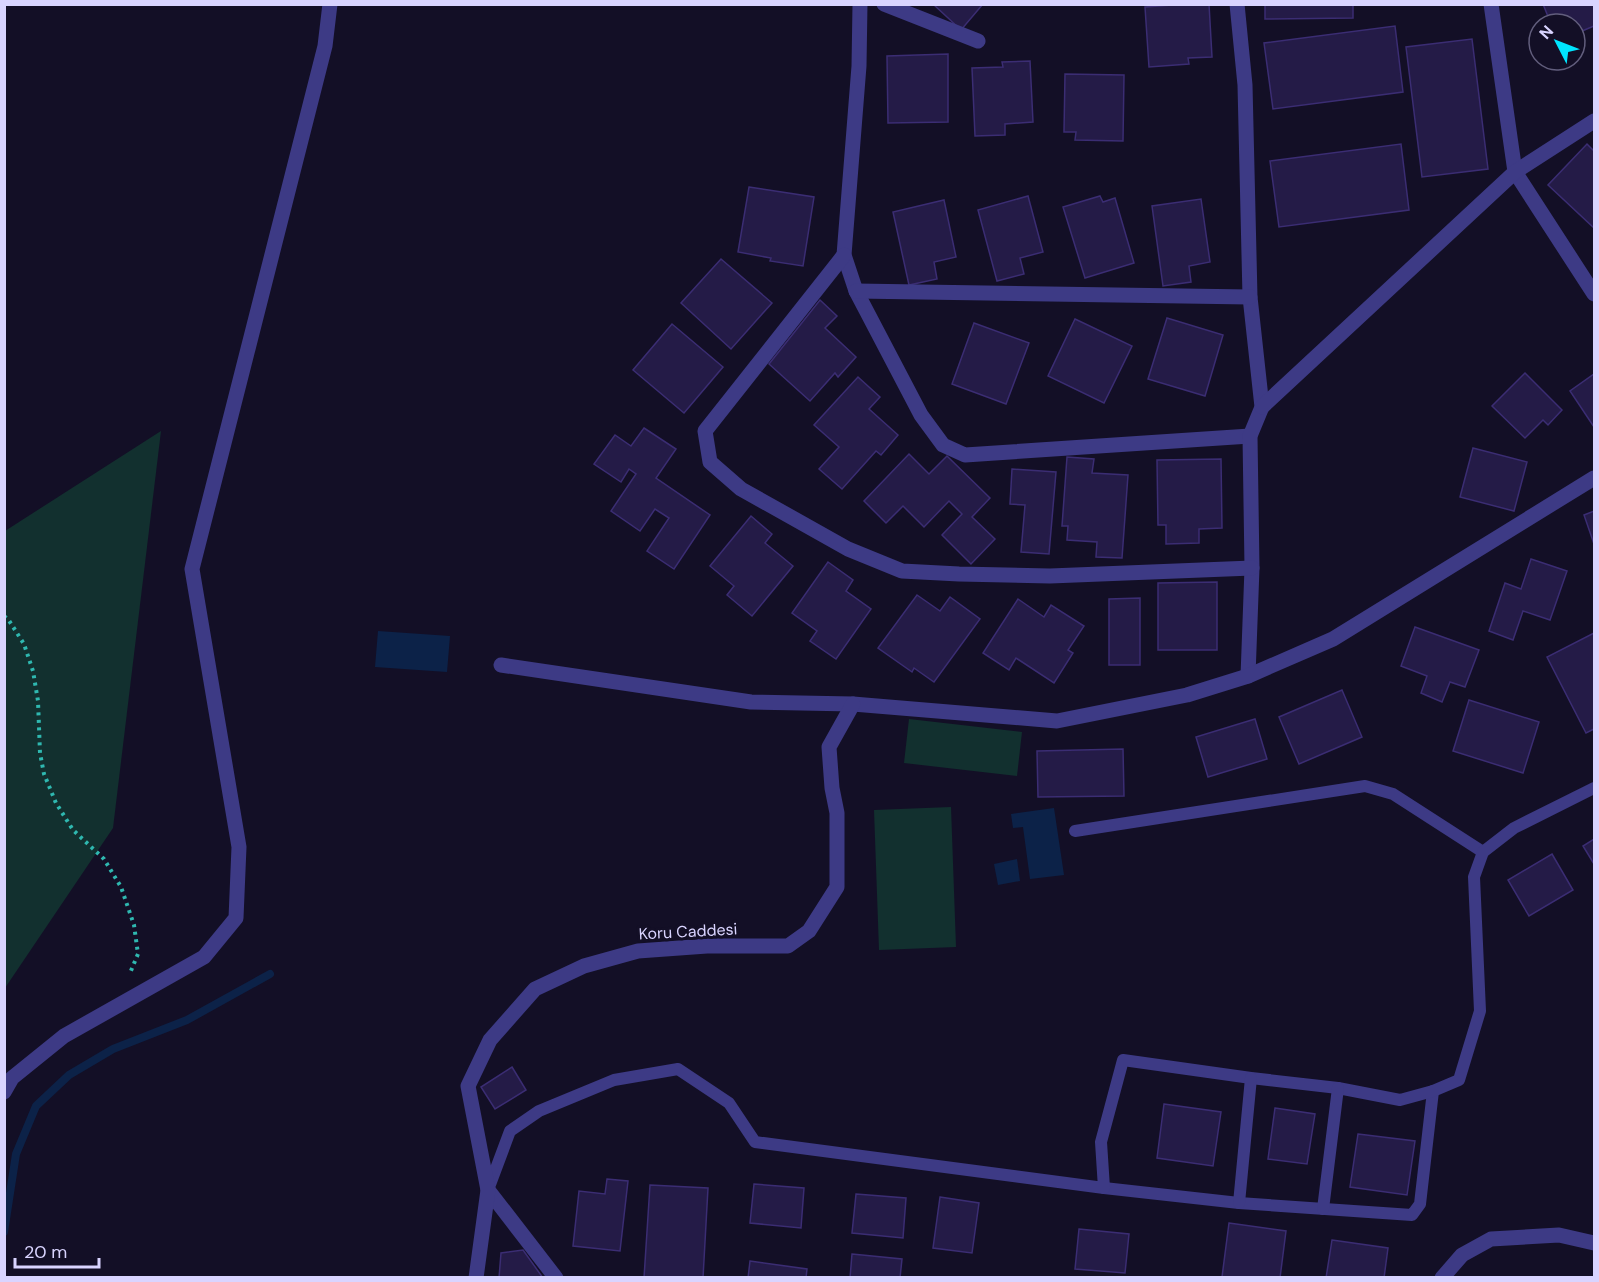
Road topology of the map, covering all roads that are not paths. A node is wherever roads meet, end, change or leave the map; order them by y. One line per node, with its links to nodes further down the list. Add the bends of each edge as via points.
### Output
1 (330, 4): 26 (street, via 325,46 192,569 239,847 236,918 204,957 64,1036 12,1078)
2 (860, 4): 9 (street, via 860,66)
3 (884, 4): 6 (street)
4 (1238, 4): 12 (street, via 1245,86)
5 (1491, 4): 8 (street)
6 (978, 41)
7 (1594, 121): 8 (street)
8 (1515, 172): 11 (street); 13 (street)
9 (844, 255): 10 (street); 16 (street, via 705,431 710,462 741,489 848,549 902,571 1050,576)
10 (856, 291): 12 (street); 14 (street, via 921,415 943,445 965,455)
11 (1594, 294)
12 (1250, 297): 13 (street)
13 (1262, 406): 14 (street)
14 (1250, 436): 16 (street)
15 (1594, 478): 18 (street, via 1334,639)
16 (1252, 568): 18 (street)
17 (501, 665): 19 (street, via 751,702)
18 (1248, 676): 19 (street, via 1187,695 1057,722)
19 (853, 704): 28 (street, Koru Caddesi, via 829,747 837,813 837,887 809,931 788,946 638,951 584,966 535,988 490,1040 468,1086)
20 (1594, 788): 22 (lane, via 1514,828)
21 (1075, 831): 22 (lane, via 1365,786 1393,794)
22 (1483, 852): 25 (lane, via 1474,876 1480,1011 1459,1080)
23 (1251, 1078): 24 (lane); 27 (lane, via 1123,1060 1101,1142); 29 (lane)
24 (1338, 1088): 25 (lane, via 1400,1100); 30 (lane)
25 (1433, 1091): 30 (lane, via 1420,1204 1412,1215)
26 (4, 1092)
27 (1104, 1188): 28 (lane, via 755,1142 729,1103 678,1069 614,1080 539,1111 510,1131); 29 (lane)
28 (488, 1190): 32 (street, Koru Caddesi); 33 (street)
29 (1239, 1203): 30 (lane)
30 (1323, 1209)
31 (1594, 1243): 34 (street, via 1559,1235 1491,1239 1462,1255)
32 (476, 1278)
33 (556, 1278)
34 (1442, 1278)

